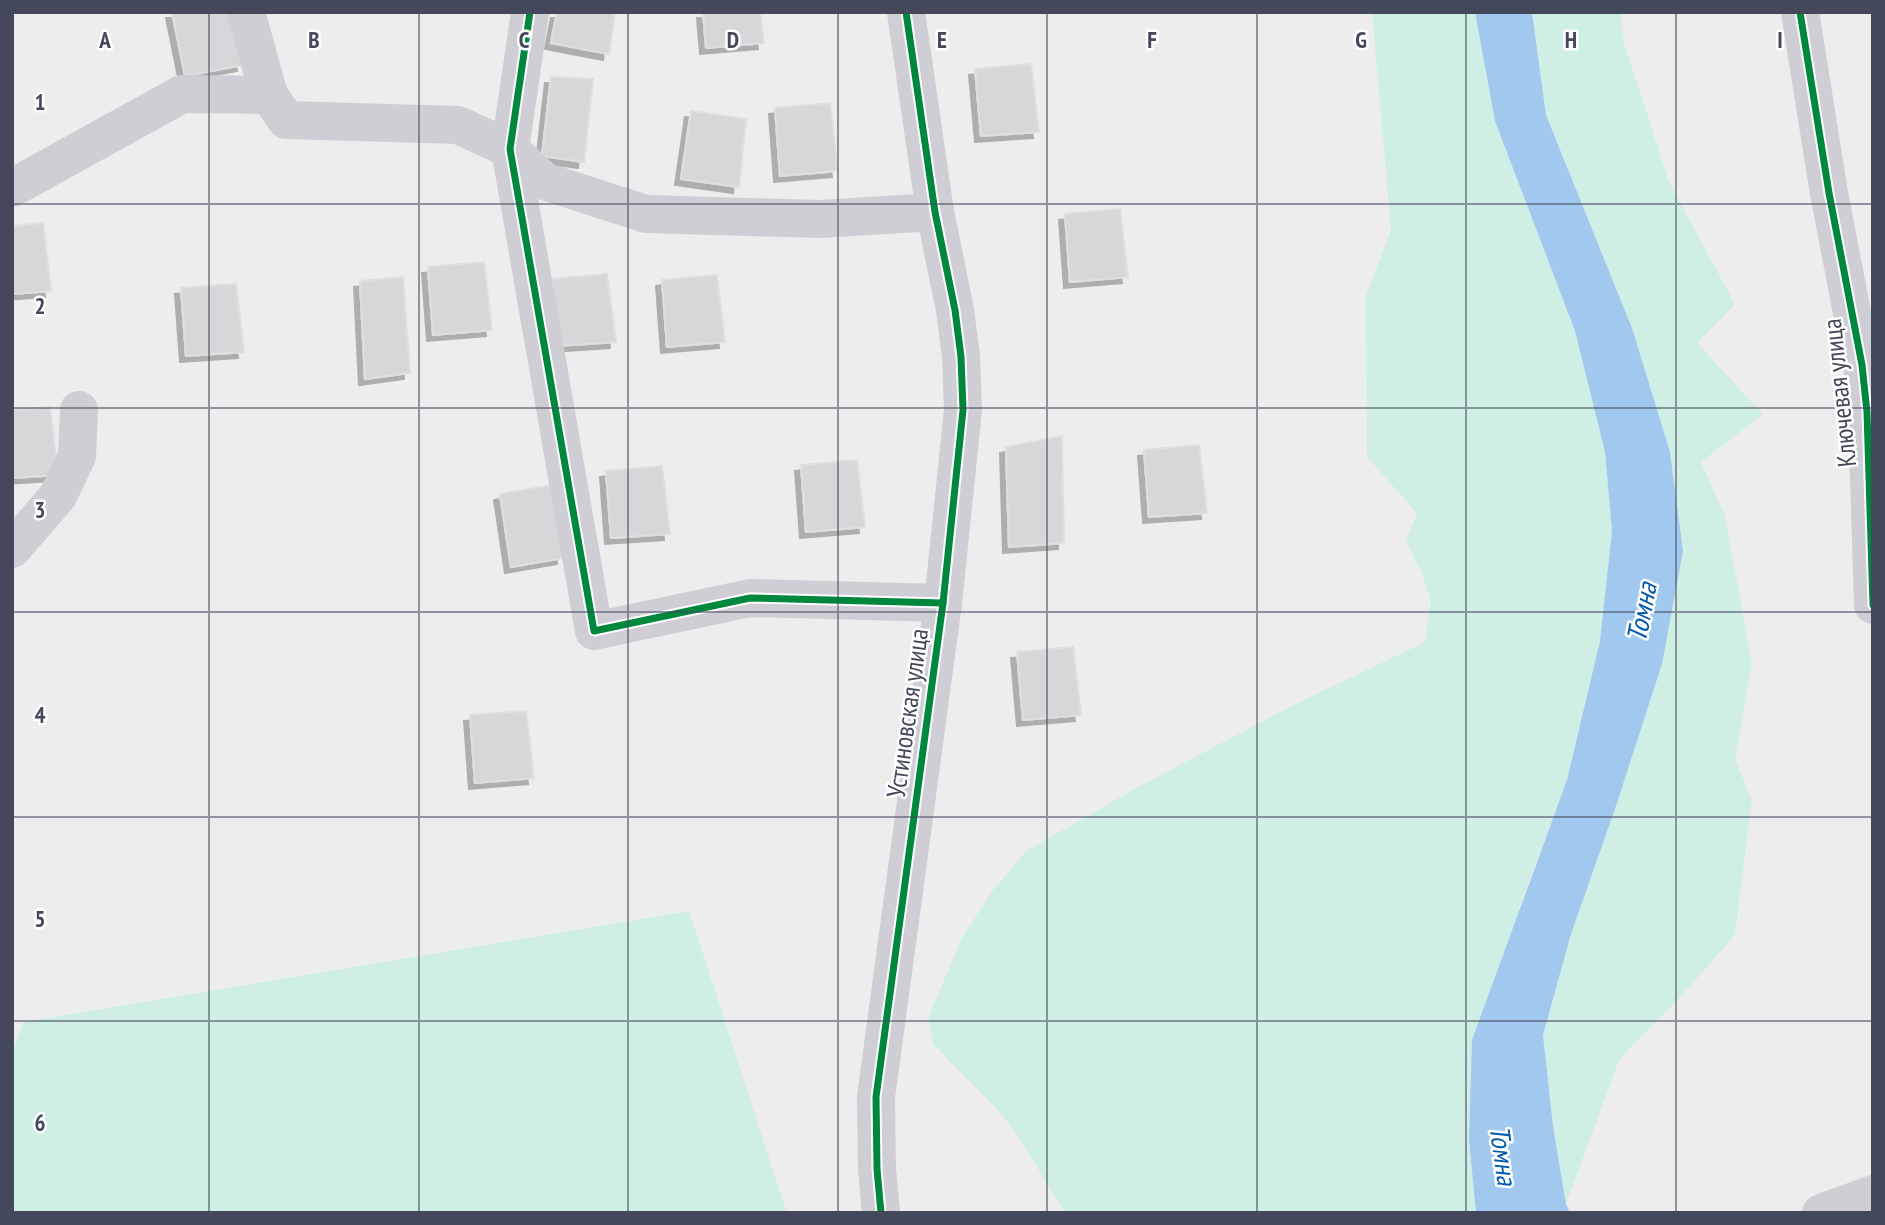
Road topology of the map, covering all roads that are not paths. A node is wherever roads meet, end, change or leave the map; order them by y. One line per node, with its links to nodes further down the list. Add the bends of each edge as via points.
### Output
1 (246, 12): 5 (street)
2 (530, 12): 6 (street)
3 (906, 12): 8 (street, Устиновская улица)
4 (1800, 12): 9 (street, Ключевая улица, via 1829,193)
5 (269, 95): 6 (street, via 286,120 458,125); 7 (street, via 182,94)
6 (510, 149): 8 (street, via 544,181 646,214 820,219); 12 (street, via 594,631 750,598)
7 (12, 188)
8 (935, 212): 12 (street, Устиновская улица, via 955,310 963,410)
9 (1867, 365): 13 (street, Ключевая улица)
10 (79, 410): 11 (street, via 77,456 58,496)
11 (12, 549)
12 (943, 603): 15 (street, Устиновская улица, via 876,1097)
13 (1873, 605)
14 (1873, 1194): 16 (street)
15 (881, 1213)
16 (1821, 1213)

